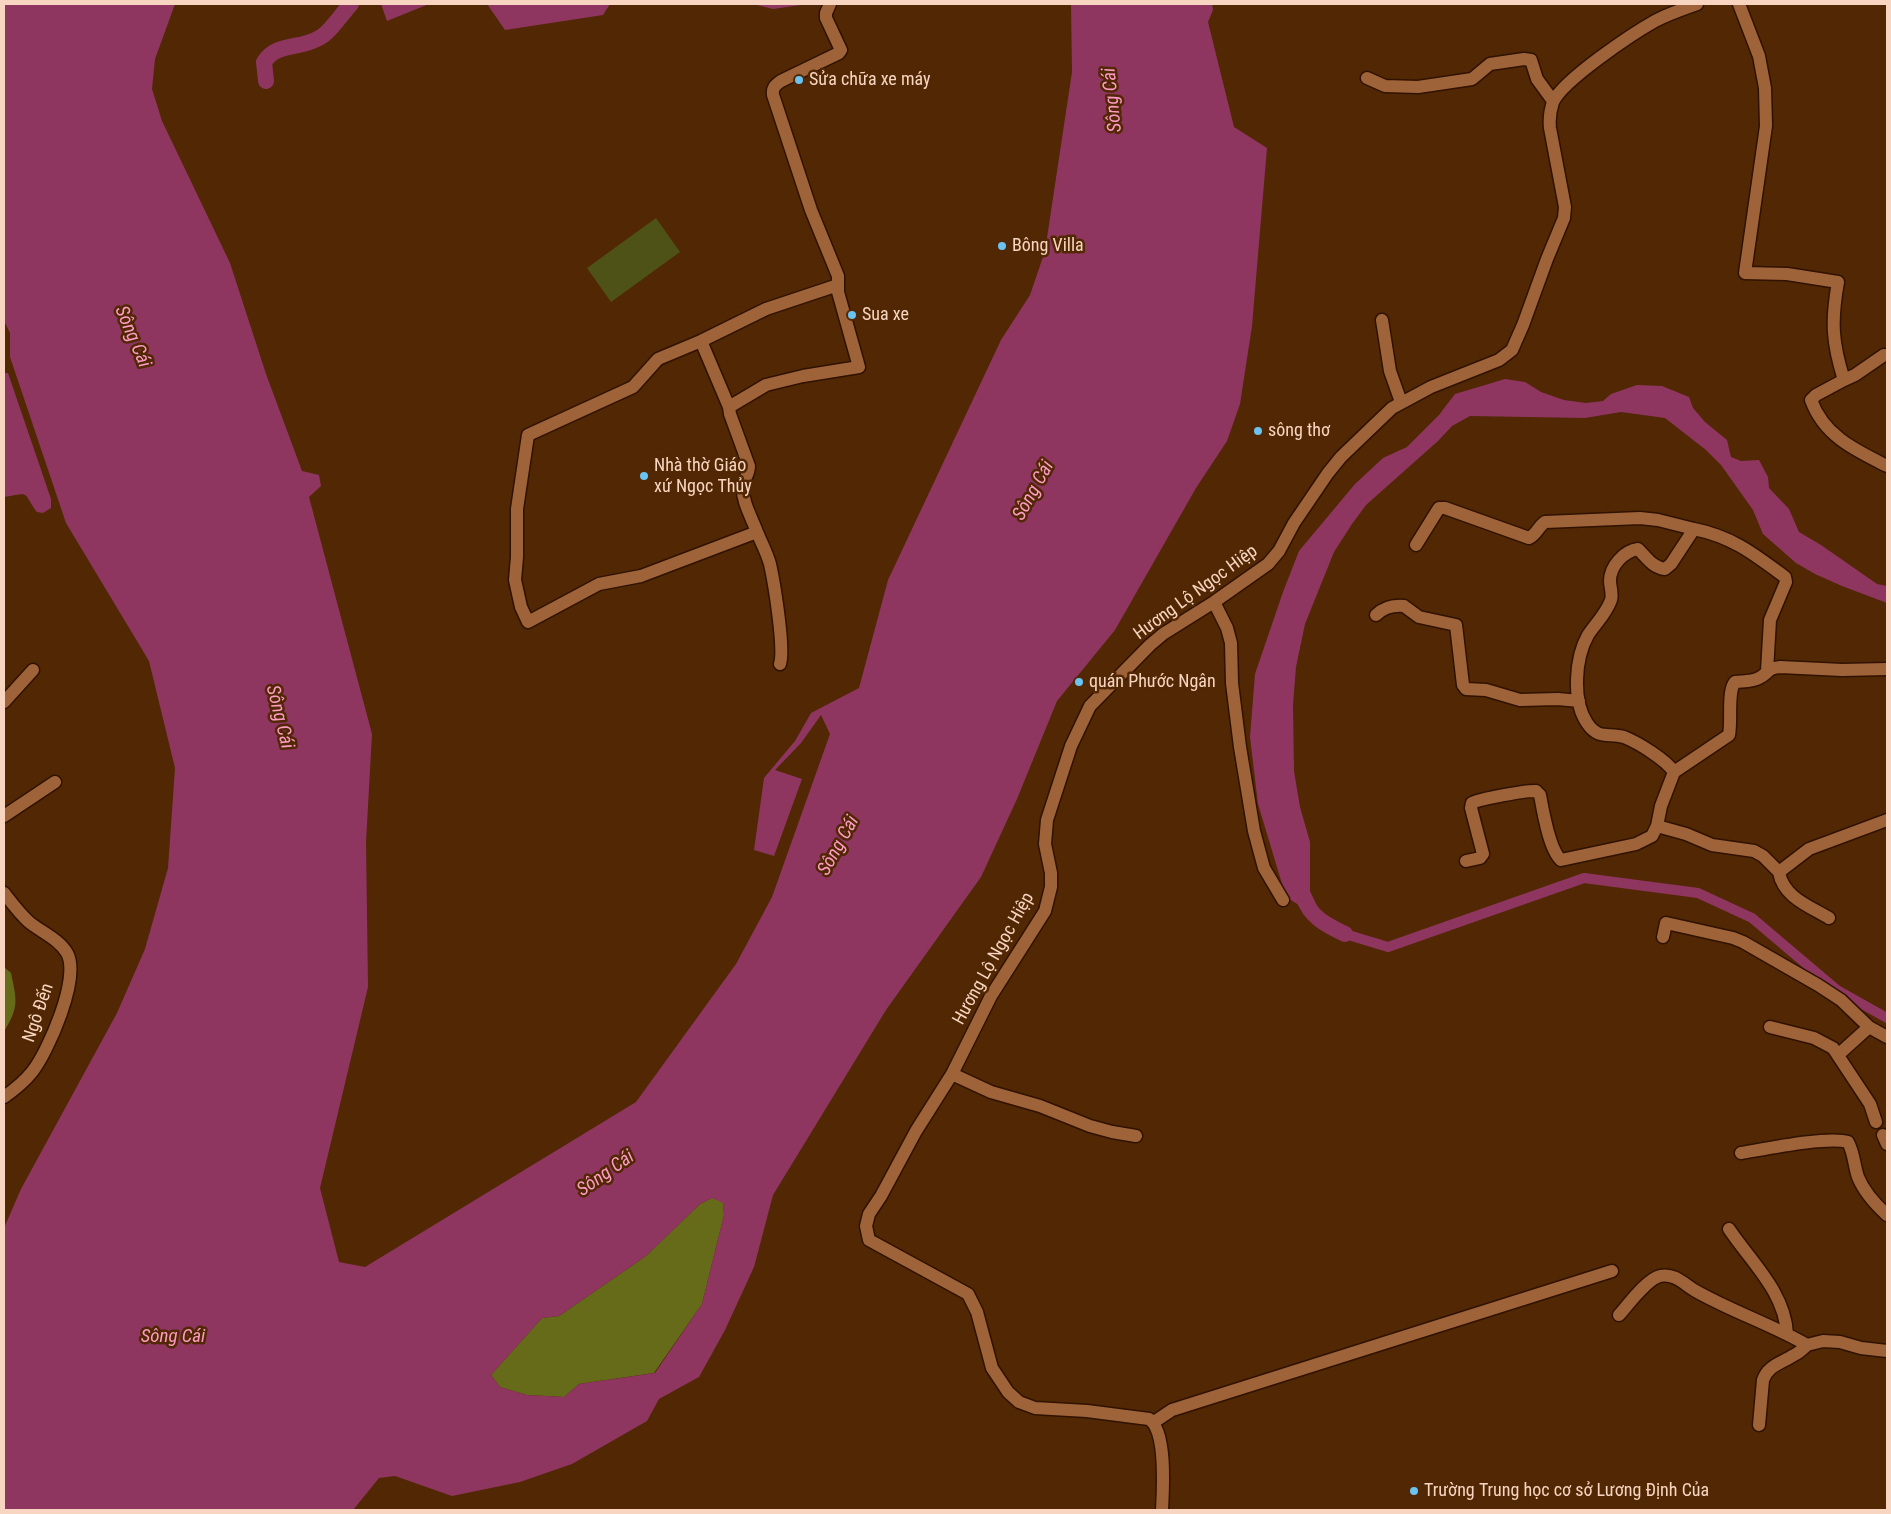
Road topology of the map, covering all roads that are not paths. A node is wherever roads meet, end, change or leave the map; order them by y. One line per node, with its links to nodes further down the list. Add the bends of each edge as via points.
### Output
1 (830, 4): 6 (street, via 826,18 841,50 839,53 781,81 772,89 811,210 838,276)
2 (1697, 4): 5 (street, Hương Lộ Ngọc Hiệp, via 1656,20 1618,44 1566,85)
3 (1739, 4): 10 (street, via 1759,56 1766,110 1765,141 1744,273 1787,274 1838,282 1832,317 1833,335)
4 (1367, 78): 5 (street, via 1385,86 1426,86 1472,79 1490,64 1524,59 1531,60 1537,79)
5 (1554, 102): 11 (street, Hương Lộ Ngọc Hiệp, via 1549,116 1550,128 1565,207 1564,218 1512,350 1499,360)
6 (838, 285): 8 (street, via 766,309); 12 (street, via 860,368 774,383)
7 (1382, 320): 11 (street, via 1390,371)
8 (701, 341): 12 (street); 15 (street, via 658,359 633,387 528,435 517,509 514,580 521,607 528,622 599,584 641,576)
9 (1884, 355): 10 (street)
10 (1844, 380): 13 (street, via 1816,394 1811,400 1815,410 1839,440)
11 (1401, 402): 17 (street, Hương Lộ Ngọc Hiệp, via 1341,457 1268,564)
12 (729, 407): 15 (street, via 749,466 749,474 743,482 743,494)
13 (1887, 466)
14 (1694, 529): 16 (street, via 1640,518 1545,522 1529,538 1439,508); 22 (street, via 1731,540 1785,577 1786,582 1770,620); 23 (street, via 1665,569 1658,568 1638,549 1615,564 1610,581 1612,598 1589,634 1578,661)
15 (758, 532): 19 (street, via 770,565 779,623)
16 (1416, 545)
17 (1214, 602): 33 (street, via 1231,643 1232,683 1254,831 1264,868); 40 (street, Hương Lộ Ngọc Hiệp, via 1150,645 1085,715 1071,746 1047,820 1045,844 1052,887 1045,911 991,996)
18 (1376, 615): 23 (street, via 1389,607 1404,606 1419,617 1456,625 1466,689 1486,690 1520,700)
19 (780, 664)
20 (1887, 669): 22 (street, via 1788,666)
21 (33, 670): 24 (street)
22 (1767, 671): 25 (street, via 1754,681 1735,682 1731,686 1729,735)
23 (1579, 701): 25 (street, via 1592,730 1623,737 1660,759)
24 (4, 702)
25 (1674, 772): 29 (street)
26 (54, 782): 27 (street)
27 (4, 816)
28 (1887, 820): 31 (street, via 1809,849)
29 (1657, 826): 30 (street, via 1652,836 1644,841 1561,860 1552,844 1540,795 1536,791 1478,799 1471,808 1483,854 1480,858); 31 (street, via 1712,845 1754,851)
30 (1466, 861)
31 (1779, 872): 34 (street, via 1784,888)
32 (4, 892): 41 (street, Ngô Đến, via 26,920 64,948 70,967 62,1011 41,1059 24,1081)
33 (1283, 900)
34 (1829, 918)
35 (1663, 936): 36 (street, via 1666,923 1738,940 1841,1000)
36 (1869, 1027): 38 (street); 39 (street)
37 (1770, 1028): 39 (street, via 1814,1038 1833,1048)
38 (1887, 1037)
39 (1838, 1055): 42 (street, via 1870,1104)
40 (952, 1074): 43 (street, via 991,1092 1040,1106 1090,1126); 52 (street, Hương Lộ Ngọc Hiệp, via 916,1130 870,1214 866,1226 869,1240 968,1294 977,1312 992,1368 1019,1402 1035,1408 1114,1414)
41 (4, 1097)
42 (1876, 1122)
43 (1136, 1136)
44 (1741, 1153): 45 (street, via 1841,1140 1848,1142 1858,1176 1868,1195)
45 (1887, 1215)
46 (1730, 1229): 49 (street, via 1775,1294 1784,1314)
47 (1612, 1271): 52 (street, via 1172,1410)
48 (1619, 1315): 49 (street, via 1653,1278 1671,1276 1710,1300)
49 (1787, 1334): 50 (street)
50 (1808, 1345): 51 (street, via 1823,1341 1840,1342); 53 (street, via 1765,1373)
51 (1887, 1351)
52 (1154, 1422): 54 (street, via 1159,1436)
53 (1759, 1425)
54 (1162, 1510)

